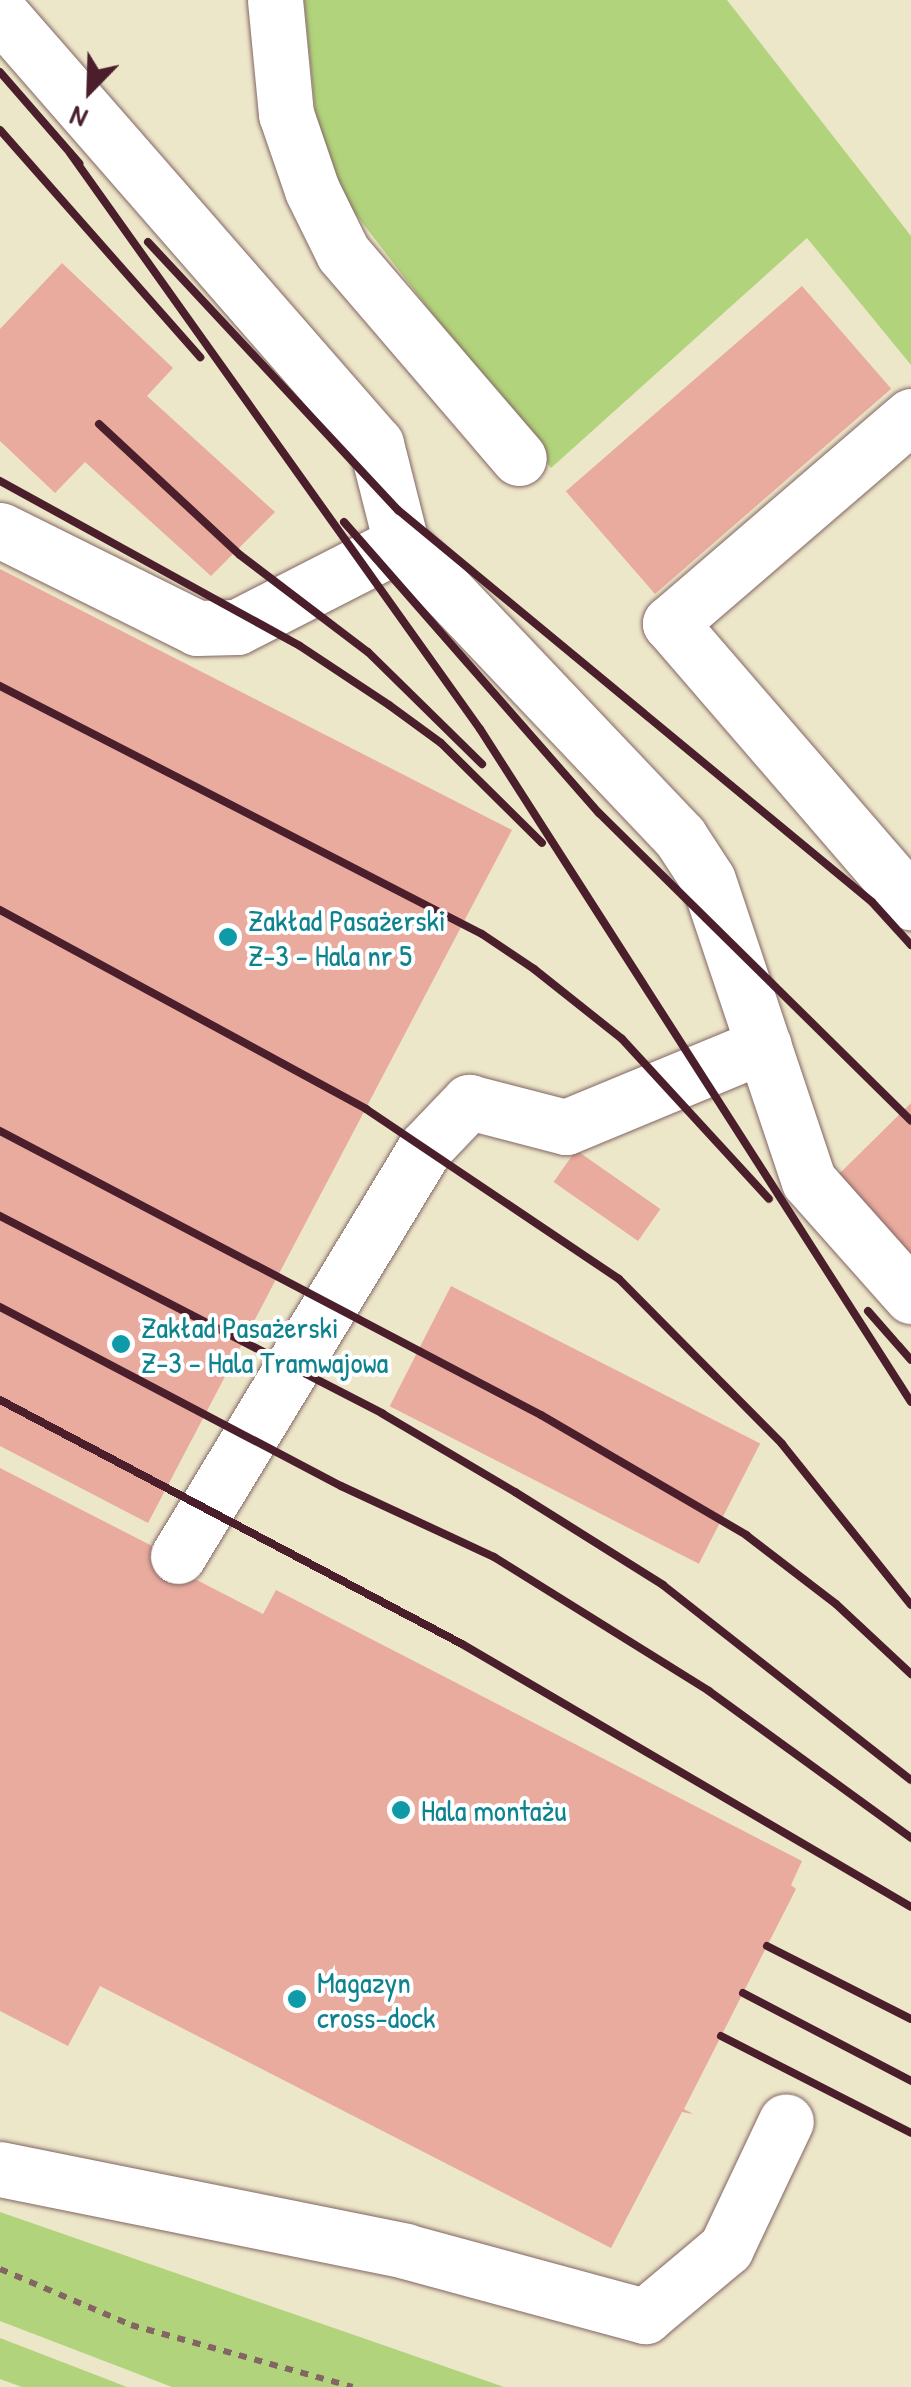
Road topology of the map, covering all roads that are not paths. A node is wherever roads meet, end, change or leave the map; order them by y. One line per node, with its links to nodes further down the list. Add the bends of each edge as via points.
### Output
1 (275, 0): 4 (lane, via 286,114 343,253)
2 (0, 12): 6 (lane, via 376,444)
3 (911, 416): 7 (lane, via 670,623)
4 (519, 458)
5 (0, 530): 6 (lane, via 197,628 237,627)
6 (401, 543): 8 (lane, via 680,836 708,880)
7 (911, 902)
8 (764, 1045): 9 (lane, via 809,1180); 10 (lane, via 566,1127 469,1102 425,1148)
9 (911, 1296)
10 (178, 1556)
11 (786, 2121): 12 (lane, via 726,2248 645,2316 405,2252)
12 (0, 2168)

